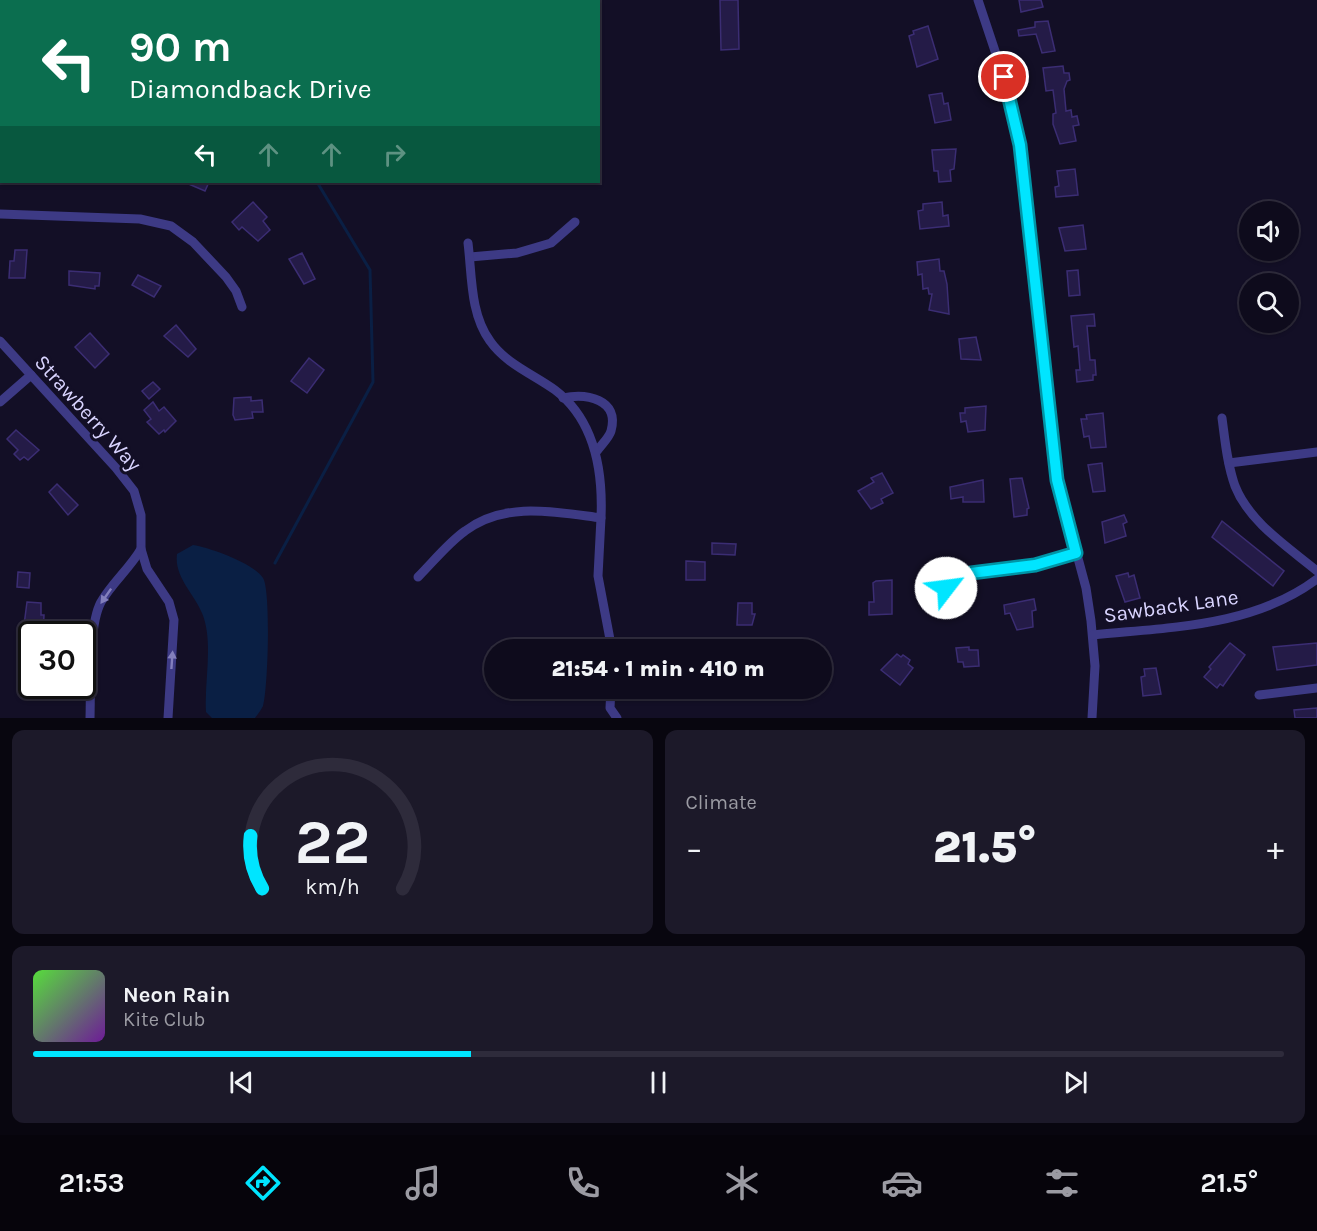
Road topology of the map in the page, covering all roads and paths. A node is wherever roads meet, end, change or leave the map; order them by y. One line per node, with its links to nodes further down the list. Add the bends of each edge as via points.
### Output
1 (978, 0): 17 (street, via 1016,126 1057,480)
2 (0, 214): 6 (street, via 140,219 171,226 193,242 226,277)
3 (575, 222): 5 (street, via 551,243 518,253)
4 (468, 243): 5 (street)
5 (470, 257): 9 (street, via 476,310 489,340 515,366)
6 (242, 307)
7 (0, 341): 8 (street, Strawberry Way)
8 (31, 375): 10 (street); 16 (street, Strawberry Way, via 134,491 141,515)
9 (563, 398): 12 (street, via 574,409); 12 (street, via 594,396 607,406 611,432)
10 (0, 402)
11 (1222, 418): 14 (street)
12 (597, 451): 15 (street)
13 (1317, 452): 14 (street)
14 (1229, 463): 18 (street, via 1235,487 1247,509)
15 (601, 518): 19 (street, via 510,511 485,518 464,531); 23 (street, via 598,576)
16 (141, 549): 28 (street, one-way to 28, via 98,609); 29 (street, Strawberry Way, one-way to 16, via 174,620 170,602 147,570)
17 (1076, 553): 21 (street, via 1035,565 971,573); 22 (street)
18 (1317, 571)
19 (418, 577)
20 (1317, 579): 22 (street, Sawback Lane, via 1282,600 1234,618)
21 (946, 588)
22 (1093, 635): 32 (street)
23 (610, 639)
24 (1317, 688): 25 (street)
25 (1259, 695)
26 (610, 699): 27 (street)
27 (610, 708): 30 (street); 31 (street)
28 (90, 718)
29 (168, 718)
30 (603, 718)
31 (616, 718)
32 (1092, 718)

